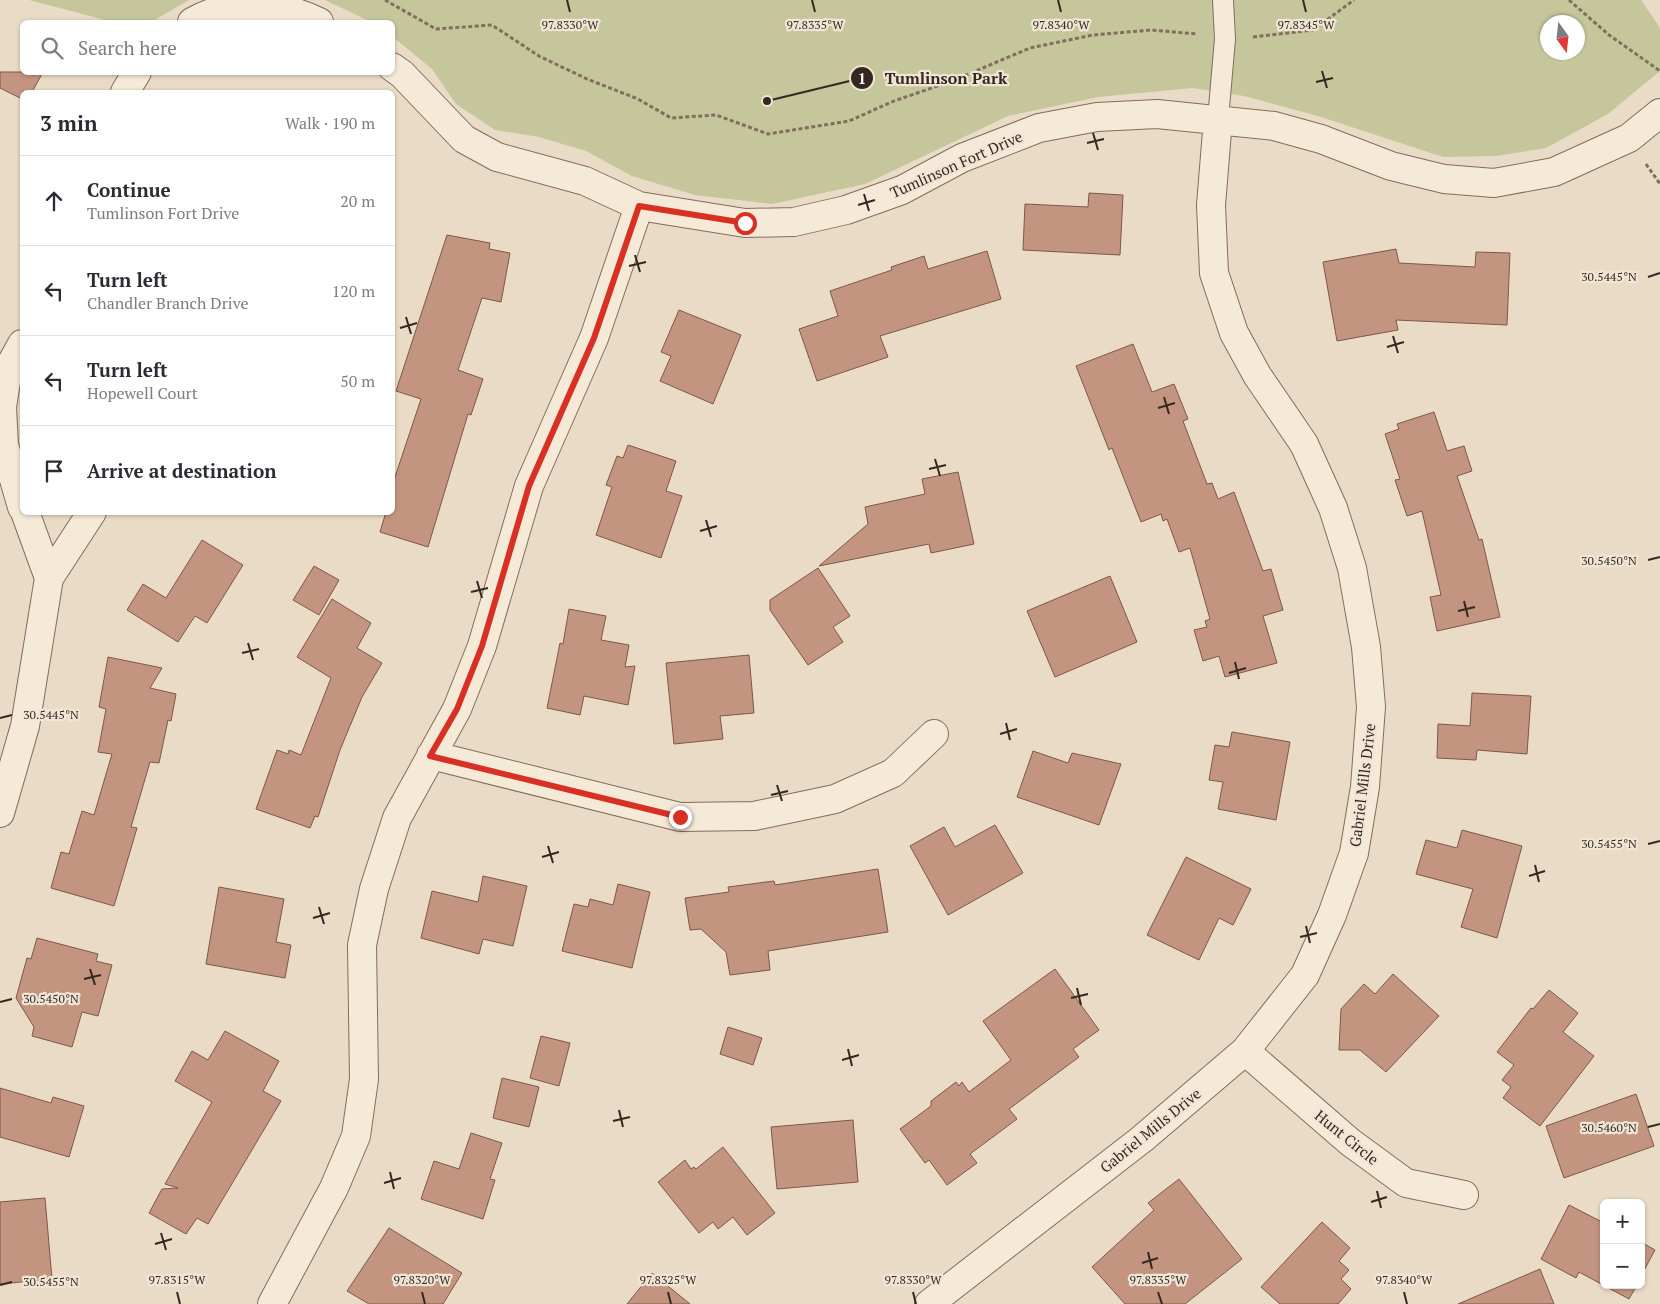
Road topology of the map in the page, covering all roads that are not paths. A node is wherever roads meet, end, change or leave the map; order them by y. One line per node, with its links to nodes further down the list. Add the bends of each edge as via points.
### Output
1 (1223, 0): 8 (lane, via 1224,39)
2 (196, 20): 3 (street, via 233,7 264,8)
3 (311, 20)
4 (395, 69): 9 (street, Tumlinson Fort Drive, via 464,139 497,157 585,181)
5 (135, 75): 6 (street)
6 (126, 90)
7 (1660, 113): 8 (street, Tumlinson Fort Drive, via 1630,138 1554,172 1494,183 1444,179 1391,166 1320,139 1274,126)
8 (1218, 119): 9 (street, Tumlinson Fort Drive, via 1158,114 1097,117 1040,128 962,158 902,190 846,210 794,222 745,223); 18 (street, Gabriel Mills Drive, via 1211,205 1214,273 1234,333 1257,375 1304,444 1333,508 1353,576 1366,647 1371,707 1365,787 1354,853 1335,906 1305,975)
9 (639, 206): 16 (street, via 594,338 529,486 482,646 457,709)
10 (20, 347): 11 (street, via 8,368 2,407 4,444)
11 (20, 500)
12 (26, 515): 14 (street)
13 (90, 515): 14 (street)
14 (49, 578): 17 (street, via 25,726)
15 (934, 734): 16 (street, via 893,773 835,799 754,816 680,817)
16 (430, 756): 20 (street, via 397,818 374,889 362,945 364,1079 356,1136 330,1196)
17 (0, 813)
18 (1245, 1051): 19 (street, Hunt Circle, via 1350,1142 1406,1183); 21 (street, Gabriel Mills Drive, via 1142,1139)
19 (1464, 1195)
20 (272, 1304)
21 (929, 1304)

